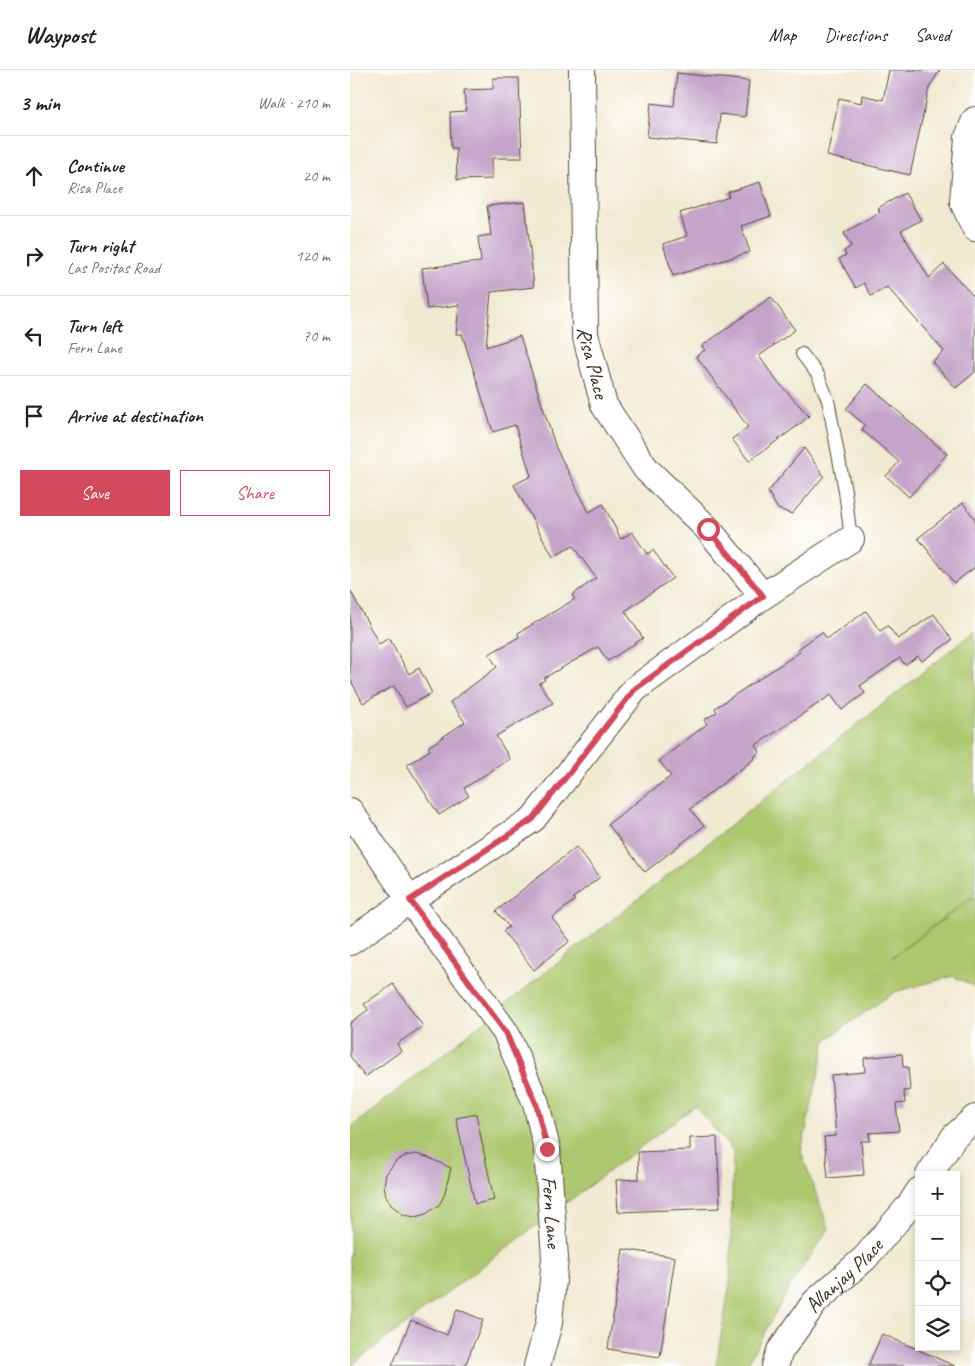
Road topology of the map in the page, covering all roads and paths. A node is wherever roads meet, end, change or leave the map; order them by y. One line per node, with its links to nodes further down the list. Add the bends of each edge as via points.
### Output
1 (582, 70): 6 (street, Risa Place, via 586,334 604,405 646,469 708,529)
2 (975, 120): 3 (street, via 968,137 963,202)
3 (975, 228)
4 (802, 354): 5 (lane, via 818,375 828,400)
5 (851, 539): 6 (street)
6 (763, 596): 8 (street, via 635,689 533,819)
7 (350, 811): 8 (street, Fern Lane)
8 (410, 900): 9 (street); 13 (street, Fern Lane, via 506,1033 536,1103 547,1149 555,1258 549,1323)
9 (350, 942)
10 (975, 1118): 11 (street, via 954,1137)
11 (932, 1171)
12 (915, 1197): 14 (street, Allanjay Place, via 866,1258 815,1302 780,1351)
13 (537, 1366)
14 (776, 1366)

